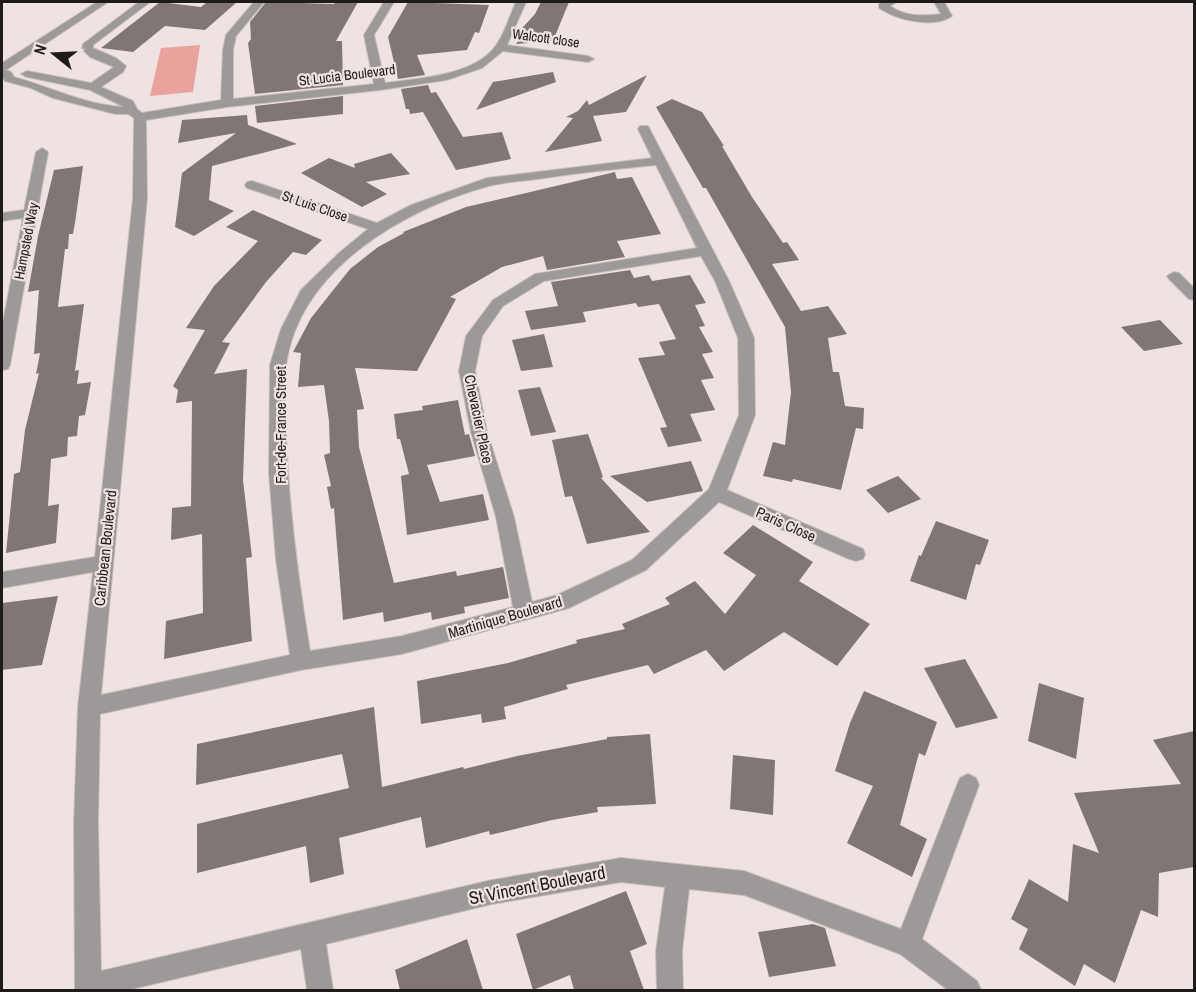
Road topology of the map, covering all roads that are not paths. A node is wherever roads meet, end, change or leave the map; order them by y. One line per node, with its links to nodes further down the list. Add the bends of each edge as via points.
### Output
1 (103, 2): 10 (street)
2 (145, 2): 11 (street, via 88,44 90,53 120,66)
3 (259, 2): 13 (street, via 231,36)
4 (389, 2): 12 (street, via 369,36)
5 (521, 2): 8 (street, St Lucia Boulevard)
6 (892, 2): 7 (street, via 883,6 890,12 927,19 947,16)
7 (939, 2)
8 (501, 47): 9 (street, Walcott close); 12 (street, St Lucia Boulevard, via 478,66 447,77)
9 (588, 58)
10 (3, 72): 11 (street); 14 (street, via 9,79 57,96)
11 (93, 87): 14 (street, via 129,104)
12 (380, 87): 13 (street, St Lucia Boulevard)
13 (226, 103): 14 (street, St Lucia Boulevard)
14 (135, 114): 28 (street, Caribbean Boulevard, via 140,198)
15 (644, 129): 17 (street, Martinique Boulevard)
16 (42, 152): 19 (street, Hampsted Way)
17 (659, 161): 21 (street, Fort-de-France Street, via 487,182 416,208); 22 (street, Martinique Boulevard)
18 (252, 185): 21 (street, St Luis Close)
19 (31, 213): 20 (street); 25 (street, Hampsted Way)
20 (2, 217)
21 (378, 228): 31 (street, Fort-de-France Street, via 306,293 289,328 278,365 278,473)
22 (706, 251): 26 (street, Martinique Boulevard, via 747,339 747,416); 30 (street, Chevacier Place, via 540,277 498,303 474,336 468,371 479,432 505,517)
23 (1174, 276): 24 (street)
24 (1194, 296)
25 (2, 365)
26 (717, 493): 27 (street, Paris Close); 30 (street, Martinique Boulevard, via 639,565 562,602)
27 (856, 554)
28 (104, 563): 29 (street); 32 (street, Caribbean Boulevard)
29 (2, 580)
30 (524, 612): 31 (street, Martinique Boulevard, via 402,645)
31 (301, 661): 32 (street, Martinique Boulevard)
32 (88, 707): 37 (street, Caribbean Boulevard)
33 (968, 785): 36 (street)
34 (679, 875): 35 (street, St Vincent Boulevard, via 621,870 492,892); 36 (street, St Vincent Boulevard, via 744,883); 39 (street, via 669,951)
35 (312, 936): 37 (street, St Vincent Boulevard); 38 (street)
36 (908, 944): 40 (street, St Vincent Boulevard)
37 (88, 989)
38 (320, 990)
39 (670, 990)
40 (968, 990)

